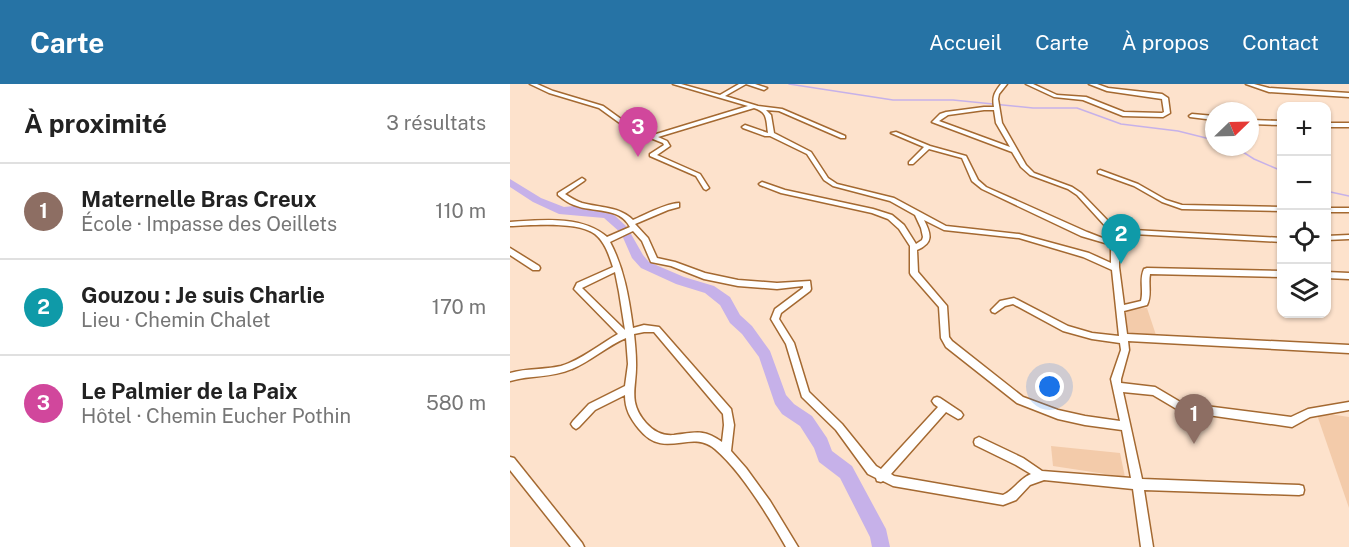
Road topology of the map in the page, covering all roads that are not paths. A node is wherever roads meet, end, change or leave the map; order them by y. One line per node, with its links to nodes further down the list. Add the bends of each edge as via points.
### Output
1 (533, 84): 23 (street, via 601,107 630,128)
2 (676, 84): 10 (street)
3 (743, 84): 10 (street)
4 (749, 84): 9 (street)
5 (1004, 84): 12 (street, via 996,94)
6 (1029, 84): 7 (street, via 1056,96 1084,98 1123,114 1167,113 1162,96)
7 (1092, 84)
8 (1249, 84): 11 (street, via 1269,90)
9 (764, 88)
10 (722, 96): 13 (street)
11 (1349, 96)
12 (996, 105): 26 (street, via 999,123); 26 (street, via 947,112 935,122)
13 (757, 106): 22 (street, via 768,116); 23 (street); 24 (street, via 780,110)
14 (1192, 116): 15 (street)
15 (1205, 117)
16 (1259, 122): 17 (street)
17 (1277, 123)
18 (1331, 124): 19 (street)
19 (1349, 125)
20 (745, 127): 22 (street)
21 (894, 133): 25 (street)
22 (770, 134): 36 (street, via 810,153 834,185 885,197)
23 (653, 137): 31 (street, via 668,144 652,155 698,175)
24 (843, 137)
25 (928, 147): 27 (street); 44 (street, via 966,158 974,179 984,188 1084,234)
26 (1014, 151): 39 (street, via 1027,171 1079,194)
27 (911, 163)
28 (1100, 172): 33 (street, via 1176,205)
29 (582, 180): 38 (street, via 560,194 579,204 610,209)
30 (762, 184): 45 (street, via 890,217 902,227)
31 (706, 188)
32 (677, 205): 38 (street)
33 (1277, 209)
34 (1331, 210): 35 (street)
35 (1349, 210)
36 (918, 213): 45 (street, via 927,232 926,240); 49 (street, via 949,230 1004,232 1086,255)
37 (510, 224): 43 (street, via 589,228)
38 (633, 226): 43 (street); 69 (street, via 659,262 738,283 808,284 800,296 778,311 776,323 790,344 805,394)
39 (1110, 227): 42 (street, via 1133,232); 44 (street)
40 (1349, 237): 41 (street)
41 (1331, 238)
42 (1277, 240)
43 (605, 241): 48 (street)
44 (1115, 241): 49 (street)
45 (913, 247): 64 (street, via 914,273 943,306 945,338 949,344 1033,407)
46 (510, 251): 47 (street)
47 (536, 268)
48 (617, 268): 55 (street, via 624,291); 55 (street, via 578,289)
49 (1115, 268): 53 (street)
50 (1277, 274): 53 (street, via 1151,270 1144,276 1144,303)
51 (1331, 275): 52 (street)
52 (1349, 276)
53 (1120, 309): 56 (street)
54 (995, 310): 56 (street, via 1014,301 1066,329)
55 (628, 333): 58 (street, via 569,367); 60 (street); 66 (street, via 656,329 728,412)
56 (1124, 338): 57 (street); 59 (street)
57 (1349, 349)
58 (510, 377)
59 (1118, 387): 61 (street, via 1155,391 1180,407 1292,422 1308,413); 64 (street)
60 (630, 388): 63 (street, via 592,406); 66 (street, via 633,412 655,436 667,441 711,440)
61 (1349, 406)
62 (958, 414): 69 (street, via 941,404)
63 (576, 424)
64 (1125, 426): 70 (street)
65 (980, 442): 68 (street, via 1029,465)
66 (726, 454): 73 (street, via 778,521)
67 (510, 462): 72 (street)
68 (1040, 476): 69 (street, via 1003,500); 70 (street)
69 (881, 477)
70 (1138, 483): 71 (street); 74 (street)
71 (1299, 490)
72 (578, 547)
73 (792, 547)
74 (1147, 547)

